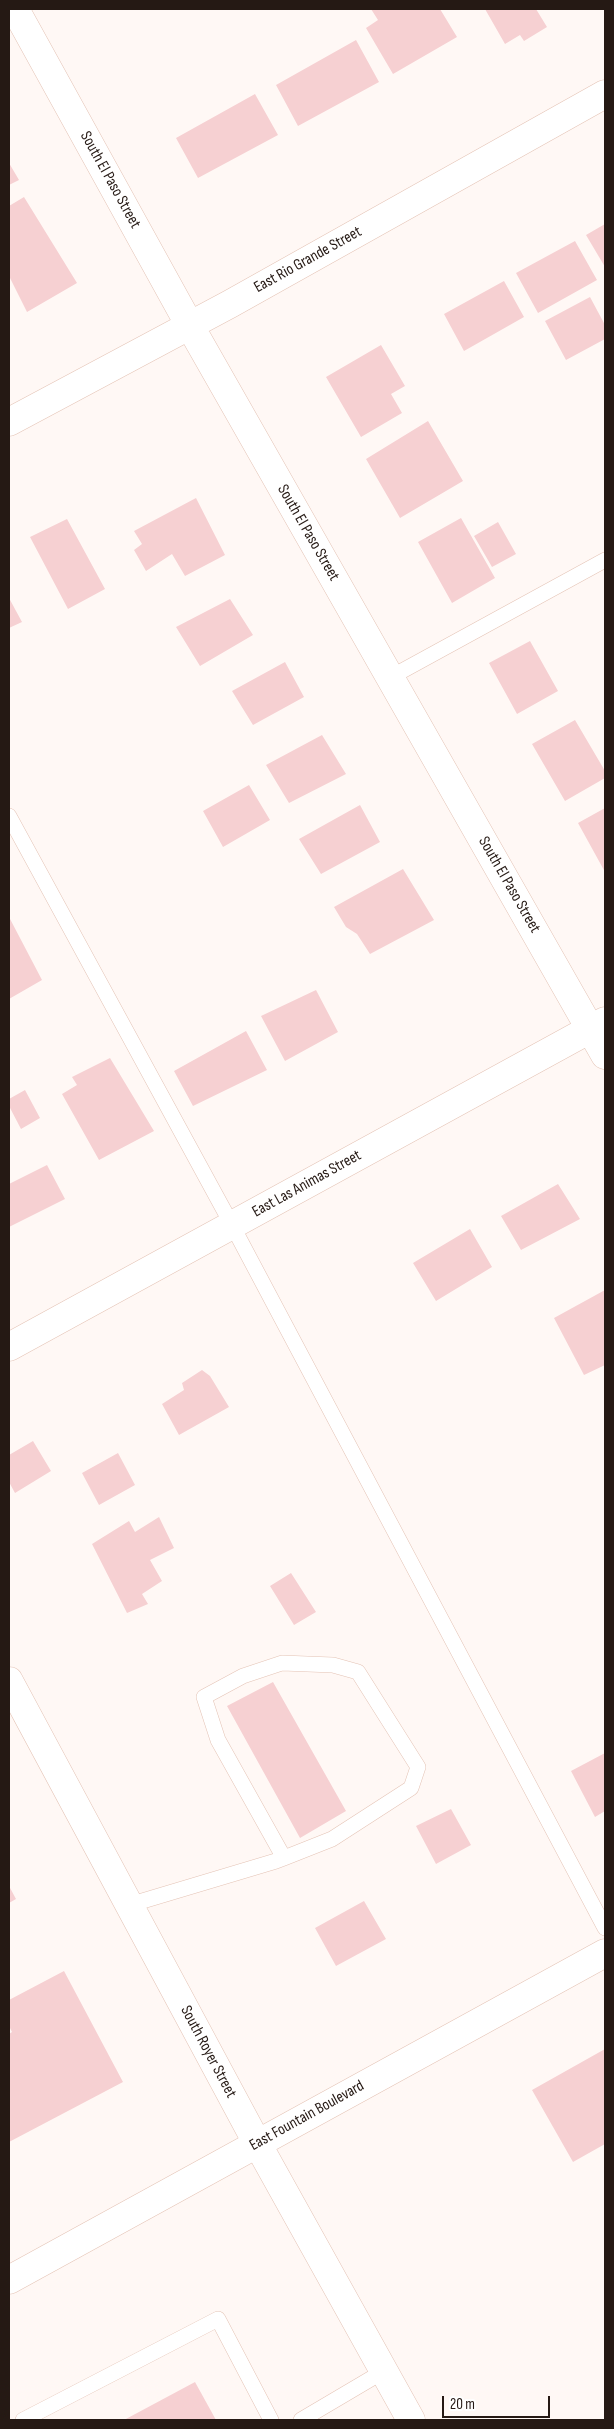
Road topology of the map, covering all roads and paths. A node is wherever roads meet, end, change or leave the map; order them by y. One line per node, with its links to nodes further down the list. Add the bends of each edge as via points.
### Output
1 (15, 9): 3 (street, South El Paso Street)
2 (605, 94): 3 (street, East Rio Grande Street)
3 (190, 326): 4 (street, East Rio Grande Street); 6 (street, South El Paso Street)
4 (9, 422)
5 (605, 560): 6 (lane)
6 (391, 677): 8 (street, South El Paso Street)
7 (9, 816): 10 (lane)
8 (598, 1025): 9 (street, South El Paso Street); 10 (street, East Las Animas Street)
9 (605, 1055)
10 (232, 1225): 11 (street, East Las Animas Street); 15 (lane)
11 (9, 1346)
12 (9, 1681): 14 (street, South Royer Street)
13 (284, 1858): 13 (lane, via 332,1839 411,1788 418,1768 358,1672 334,1665 282,1663 243,1676 204,1697 218,1740); 14 (lane)
14 (129, 1905): 17 (street, South Royer Street)
15 (605, 1928)
16 (605, 1953): 17 (street, East Fountain Boulevard)
17 (257, 2143): 18 (street, East Fountain Boulevard); 19 (street, South Royer Street)
18 (9, 2280)
19 (384, 2371): 22 (lane); 23 (street, South Royer Street)
20 (23, 2420): 21 (lane, via 218,2319)
21 (272, 2420)
22 (301, 2420)
23 (411, 2420)

